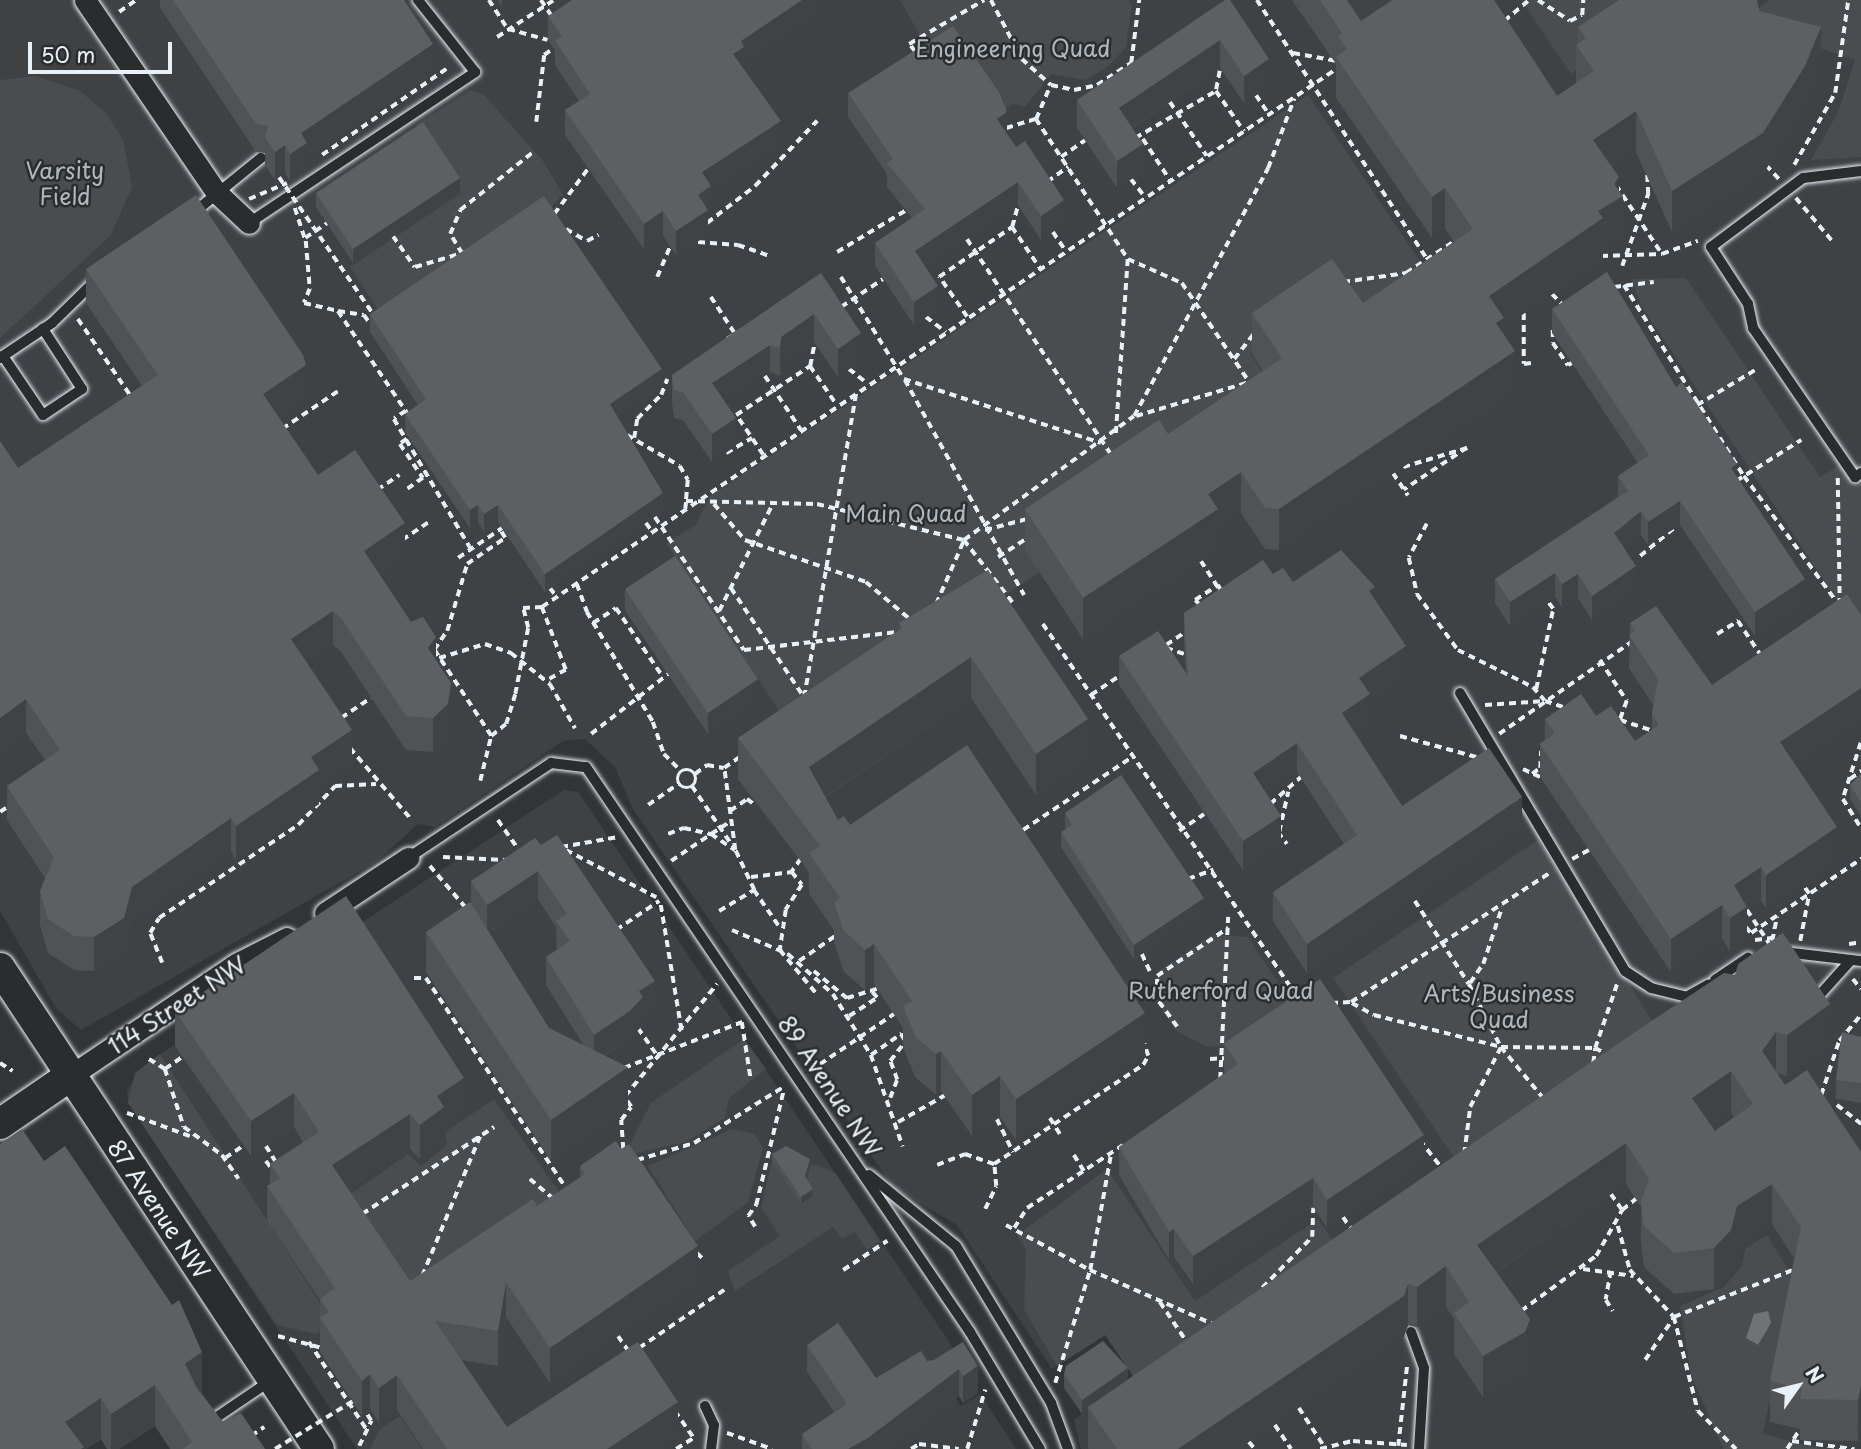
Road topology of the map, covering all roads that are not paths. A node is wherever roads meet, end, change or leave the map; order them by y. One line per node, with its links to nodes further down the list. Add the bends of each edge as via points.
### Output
1 (85, 0): 5 (street)
2 (418, 0): 7 (lane, via 475,72)
3 (261, 158): 5 (lane)
4 (1861, 171): 11 (lane, via 1803,178 1710,247 1748,304 1753,328 1855,477)
5 (216, 192): 6 (lane); 7 (street)
6 (180, 223)
7 (249, 223)
8 (112, 269): 9 (lane)
9 (43, 329): 10 (lane); 10 (lane, via 82,389 72,396 43,415)
10 (2, 357)
11 (1861, 473)
12 (1460, 693): 17 (lane, via 1566,863 1625,971 1639,983 1686,997)
13 (570, 761): 14 (lane, 114 Street NW, via 551,763); 22 (lane, 89 Avenue NW, via 586,766 605,789)
14 (408, 858): 20 (street, 114 Street NW, via 307,925 236,964)
15 (1856, 961): 17 (lane, via 1770,949); 19 (lane)
16 (0, 968): 20 (main road, 87 Avenue NW)
17 (1712, 982): 18 (lane)
18 (1723, 998)
19 (1816, 999)
20 (70, 1076): 21 (main road, 114 Street NW); 24 (main road, 87 Avenue NW)
21 (0, 1124)
22 (861, 1169): 30 (lane, 89 Avenue NW); 31 (lane, via 946,1232 1051,1403)
23 (1411, 1332): 27 (lane, via 1424,1368)
24 (272, 1380): 26 (lane); 28 (main road, 87 Avenue NW)
25 (705, 1406): 29 (lane, via 714,1425)
26 (204, 1425)
27 (1418, 1447)
28 (319, 1449)
29 (711, 1449)
30 (1040, 1449)
31 (1068, 1449)

